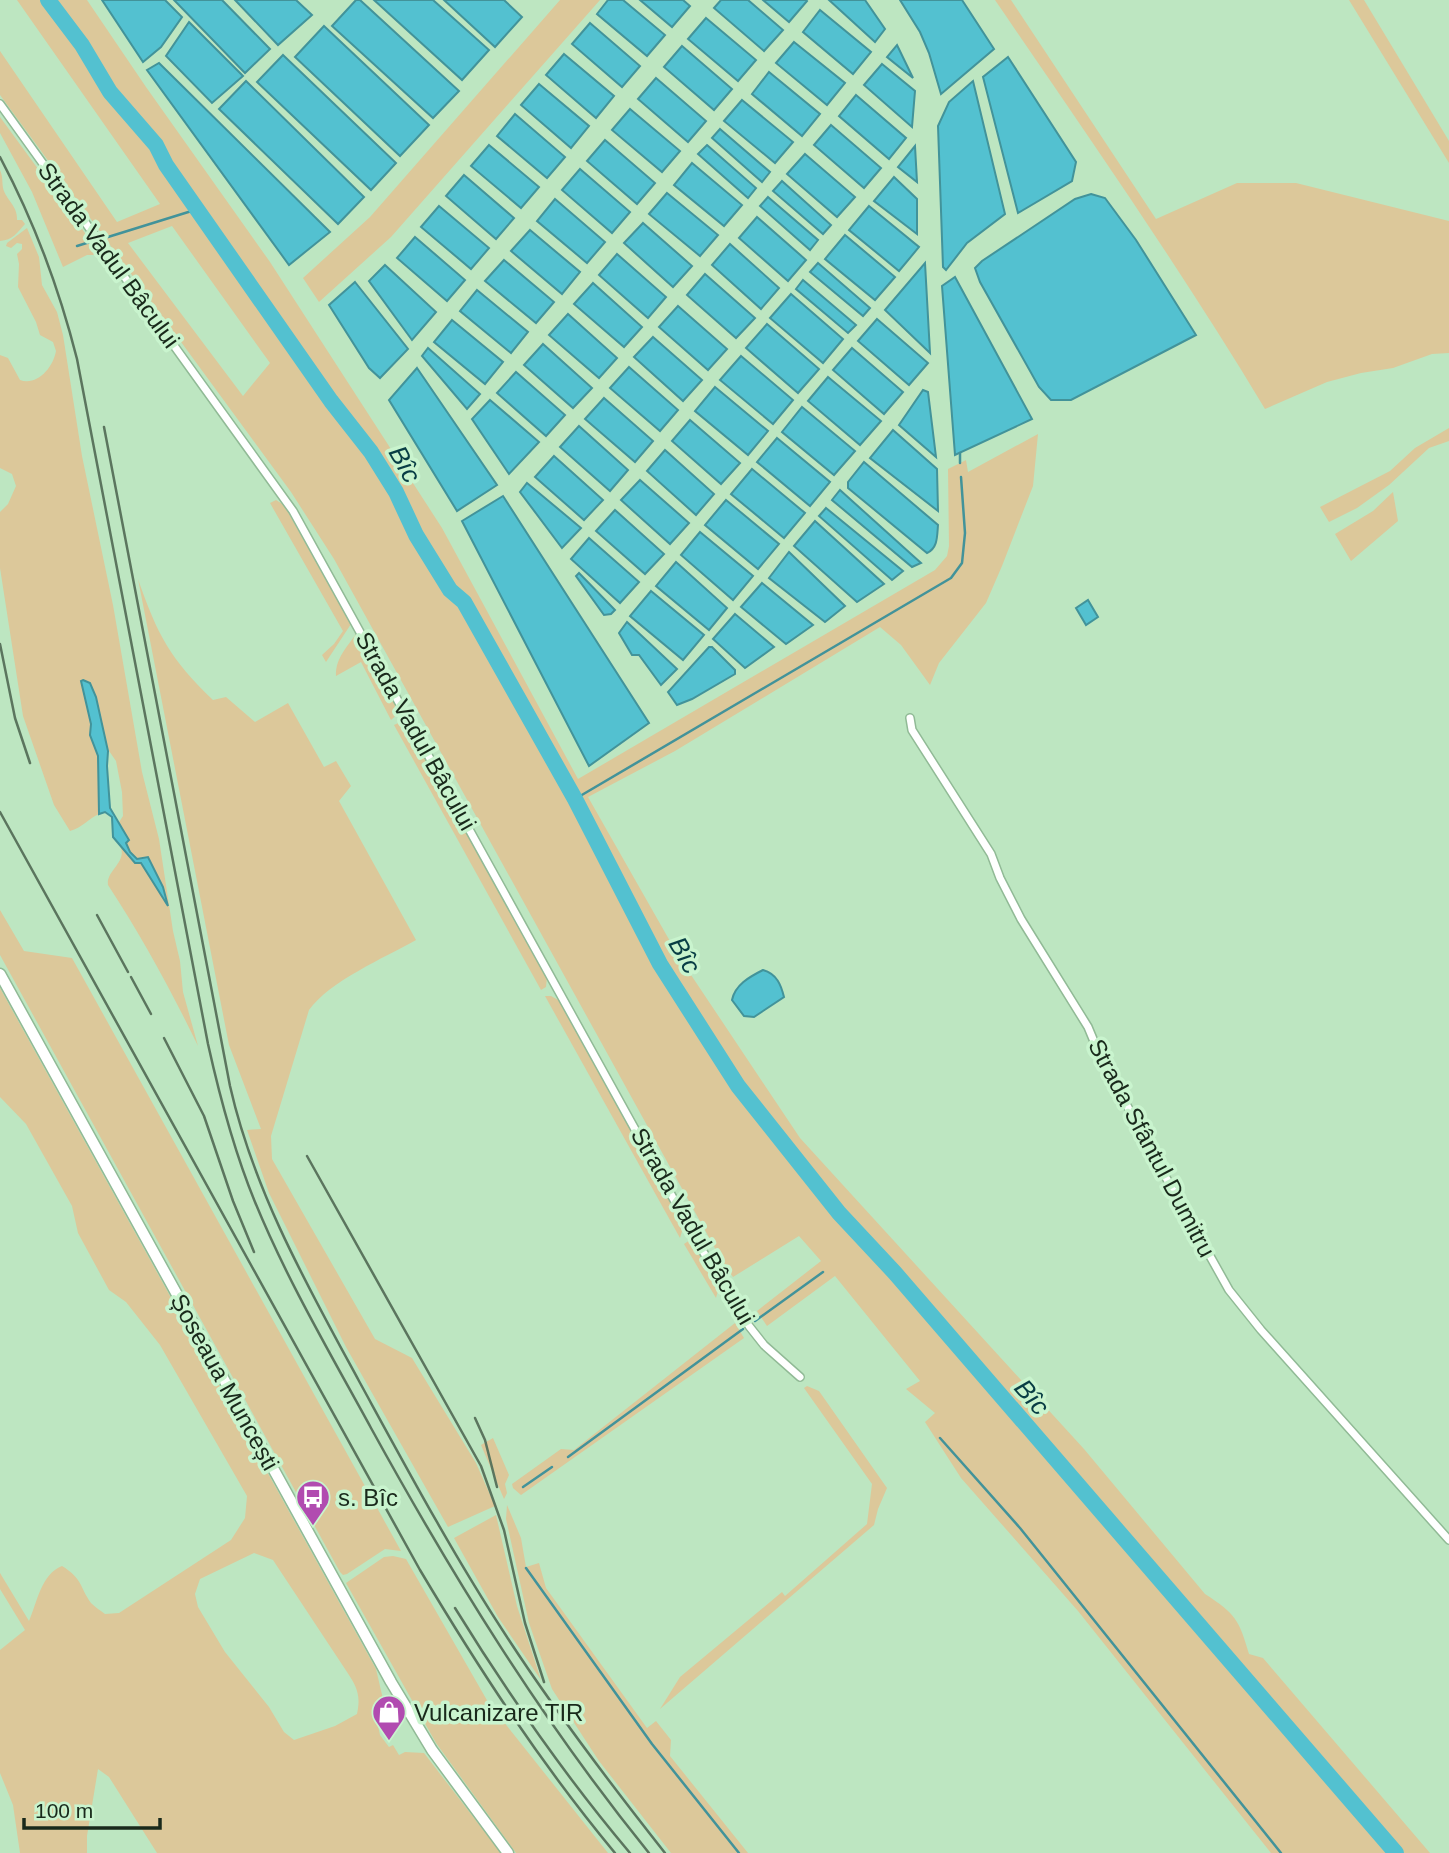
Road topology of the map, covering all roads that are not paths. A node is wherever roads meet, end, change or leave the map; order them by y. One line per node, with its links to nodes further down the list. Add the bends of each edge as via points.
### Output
1 (0, 104): 4 (street, Strada Vadul Bâcului, via 293,511 699,1245 749,1326)
2 (910, 718): 5 (street, Strada Sfântul Dumitru, via 912,730 991,854 1021,919 1088,1027 1229,1290)
3 (0, 974): 6 (main road, Șoseaua Muncești, via 391,1682 432,1750)
4 (800, 1377)
5 (1449, 1540)
6 (508, 1853)

